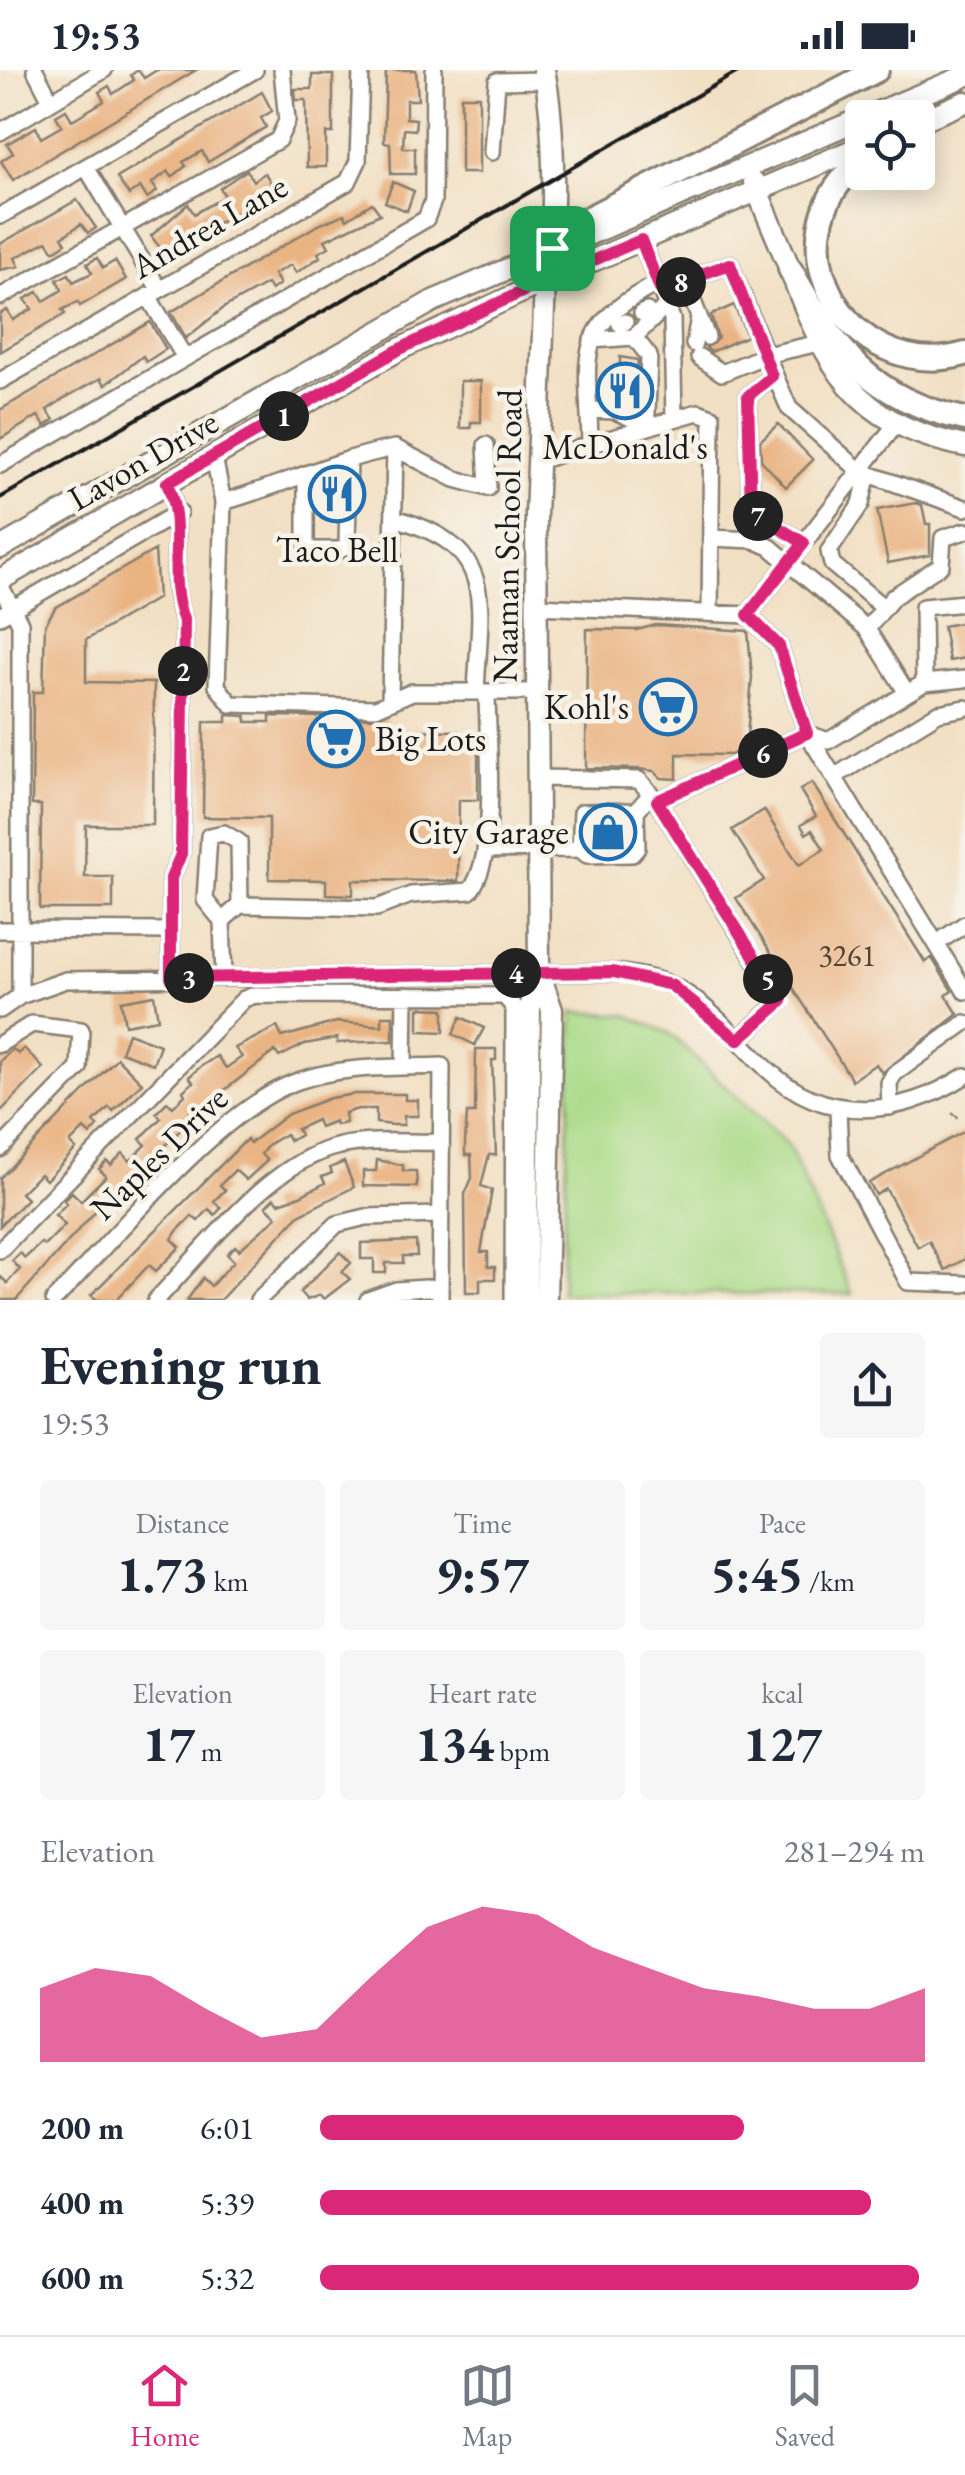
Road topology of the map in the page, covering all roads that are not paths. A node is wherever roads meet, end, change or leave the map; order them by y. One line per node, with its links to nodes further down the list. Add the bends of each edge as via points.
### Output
1 (36, 70): 11 (street)
2 (104, 70): 11 (street)
3 (255, 70): 19 (street)
4 (282, 70): 23 (street, via 287,120 278,140)
5 (361, 70): 30 (street, Andrea Lane, via 356,174)
6 (434, 70): 41 (street, via 433,201 426,219)
7 (877, 70): 25 (highway, via 578,224)
8 (543, 74): 16 (street, via 498,81); 25 (main road, Naaman School Road, via 550,98)
9 (965, 76): 10 (main road, Lavon Drive)
10 (907, 100)
11 (51, 101): 15 (street)
12 (965, 102): 13 (main road)
13 (935, 115)
14 (845, 126): 18 (main road, Lavon Drive)
15 (0, 132)
16 (492, 152)
17 (845, 153): 21 (main road, Lavon Drive)
18 (748, 166): 21 (main road); 25 (main road, Lavon Drive)
19 (86, 167): 22 (street); 23 (street)
20 (845, 181): 39 (highway, via 831,197 821,228 821,267 852,328 878,348 910,359)
21 (758, 191): 24 (main road, Lavon Drive); 26 (main road)
22 (0, 216)
23 (124, 228): 30 (street); 32 (street)
24 (641, 240): 27 (main road, Lavon Drive); 29 (street)
25 (548, 248): 27 (main road, Naaman School Road); 48 (main road, Lavon Drive, via 388,324)
26 (790, 269): 38 (main road); 46 (highway, via 828,336 872,380 898,399)
27 (545, 281): 53 (main road, Lavon Drive, via 400,349); 55 (main road, Naaman School Road)
28 (685, 281): 29 (street); 40 (street, via 730,264); 40 (street, via 703,347 722,373)
29 (659, 286): 31 (street); 33 (street)
30 (153, 292): 41 (street); 43 (street, Andrea Lane)
31 (638, 293): 34 (street); 35 (street)
32 (0, 297)
33 (667, 305): 35 (street); 45 (street)
34 (613, 307): 36 (street); 37 (street)
35 (647, 315): 36 (street)
36 (626, 330): 37 (street); 44 (street, via 649,356 649,406 643,417)
37 (592, 340): 44 (street)
38 (819, 343): 40 (street); 47 (main road, via 844,385)
39 (965, 354)
40 (766, 355): 42 (street)
41 (185, 358): 56 (street)
42 (772, 376): 57 (street, via 789,408); 66 (street, via 748,396 751,511)
43 (0, 380)
44 (590, 415): 50 (street)
45 (674, 418): 50 (street); 65 (street, via 698,412 712,417)
46 (965, 419)
47 (896, 424): 51 (main road); 57 (street)
48 (200, 432): 53 (main road); 67 (main road, Lavon Drive)
49 (486, 445): 52 (street, via 488,488)
50 (590, 445): 55 (street)
51 (965, 446)
52 (395, 448): 54 (street); 63 (street)
53 (214, 456): 59 (main road, Lavon Drive); 60 (street)
54 (349, 459): 58 (street); 58 (street, via 348,545 340,550 306,550)
55 (538, 461): 71 (main road, Naaman School Road)
56 (0, 465)
57 (864, 472): 61 (street); 66 (street); 72 (street, via 861,504 829,552 832,564)
58 (306, 474): 60 (street)
59 (167, 483): 62 (street); 69 (main road, Lavon Drive)
60 (223, 502): 82 (street, via 217,686 231,704 376,708)
61 (965, 508)
62 (179, 512): 73 (street); 99 (street, via 181,854 171,878)
63 (394, 518): 79 (street, via 431,528 473,567); 82 (street)
64 (965, 531): 72 (street, via 942,538 941,565)
65 (711, 538): 68 (street, via 754,540); 74 (street)
66 (804, 543): 68 (street)
67 (0, 548)
68 (790, 561): 75 (street); 76 (street)
69 (0, 582): 73 (street)
70 (965, 603): 78 (street, via 923,607)
71 (537, 606): 74 (street); 80 (main road, Naaman School Road)
72 (884, 608): 76 (street)
73 (7, 612): 93 (street, via 20,623)
74 (710, 613): 75 (street)
75 (748, 615): 84 (street, via 779,646)
76 (866, 628): 81 (street)
77 (965, 679): 78 (street)
78 (924, 683): 81 (street)
79 (481, 692): 80 (street); 82 (street, via 412,692); 91 (street)
80 (537, 692): 86 (main road, Naaman School Road)
81 (907, 693): 84 (street, via 828,742)
82 (390, 702)
83 (965, 708): 85 (street, via 938,713)
84 (807, 733): 85 (street); 87 (street)
85 (834, 777): 100 (street)
86 (538, 778): 87 (street, via 639,780); 89 (main road, Naaman School Road)
87 (654, 798): 88 (street); 109 (street, via 782,1001)
88 (636, 811): 90 (street, via 582,812); 90 (street, via 632,854 587,855)
89 (538, 849): 90 (street); 91 (street); 101 (main road, Naaman School Road)
90 (580, 849)
91 (486, 850): 94 (street, via 470,891 411,894 377,908)
92 (0, 851): 93 (street)
93 (19, 851): 98 (street)
94 (240, 905): 95 (street); 95 (street, via 239,842 224,833 209,836 205,900)
95 (222, 921): 103 (street)
96 (965, 924): 100 (street)
97 (0, 930): 98 (street)
98 (22, 930): 99 (street); 106 (street)
99 (171, 931): 102 (street)
100 (937, 943): 104 (street)
101 (539, 972): 103 (street); 109 (street, via 613,972 671,985); 126 (main road, Naaman School Road, via 530,1005); 127 (main road, Naaman School Road, via 552,1010)
102 (171, 978): 103 (street); 106 (street, via 66,980)
103 (224, 978)
104 (965, 990)
105 (405, 995): 111 (street); 118 (street, via 244,999); 125 (street, via 504,996 513,1003)
106 (20, 996): 107 (street)
107 (0, 1010)
108 (965, 1023): 113 (street, via 894,1074)
109 (738, 1040): 114 (street, via 797,1092)
110 (0, 1044): 116 (street, via 32,1024 81,1030 79,1068)
111 (404, 1067): 115 (street, Naples Drive, via 442,1066); 121 (street, Naples Drive, via 298,1081 247,1107)
112 (964, 1079): 113 (street)
113 (890, 1108): 114 (street)
114 (838, 1110): 119 (street, via 840,1155 908,1282)
115 (442, 1142): 117 (street); 122 (street, via 338,1146 304,1160 271,1182)
116 (0, 1149)
117 (440, 1216): 120 (street); 123 (street, via 337,1224)
118 (0, 1250)
119 (965, 1284)
120 (440, 1294): 124 (street, via 396,1290)
121 (54, 1300)
122 (156, 1300)
123 (258, 1300)
124 (368, 1300)
125 (513, 1300)
126 (526, 1300)
127 (546, 1300)

